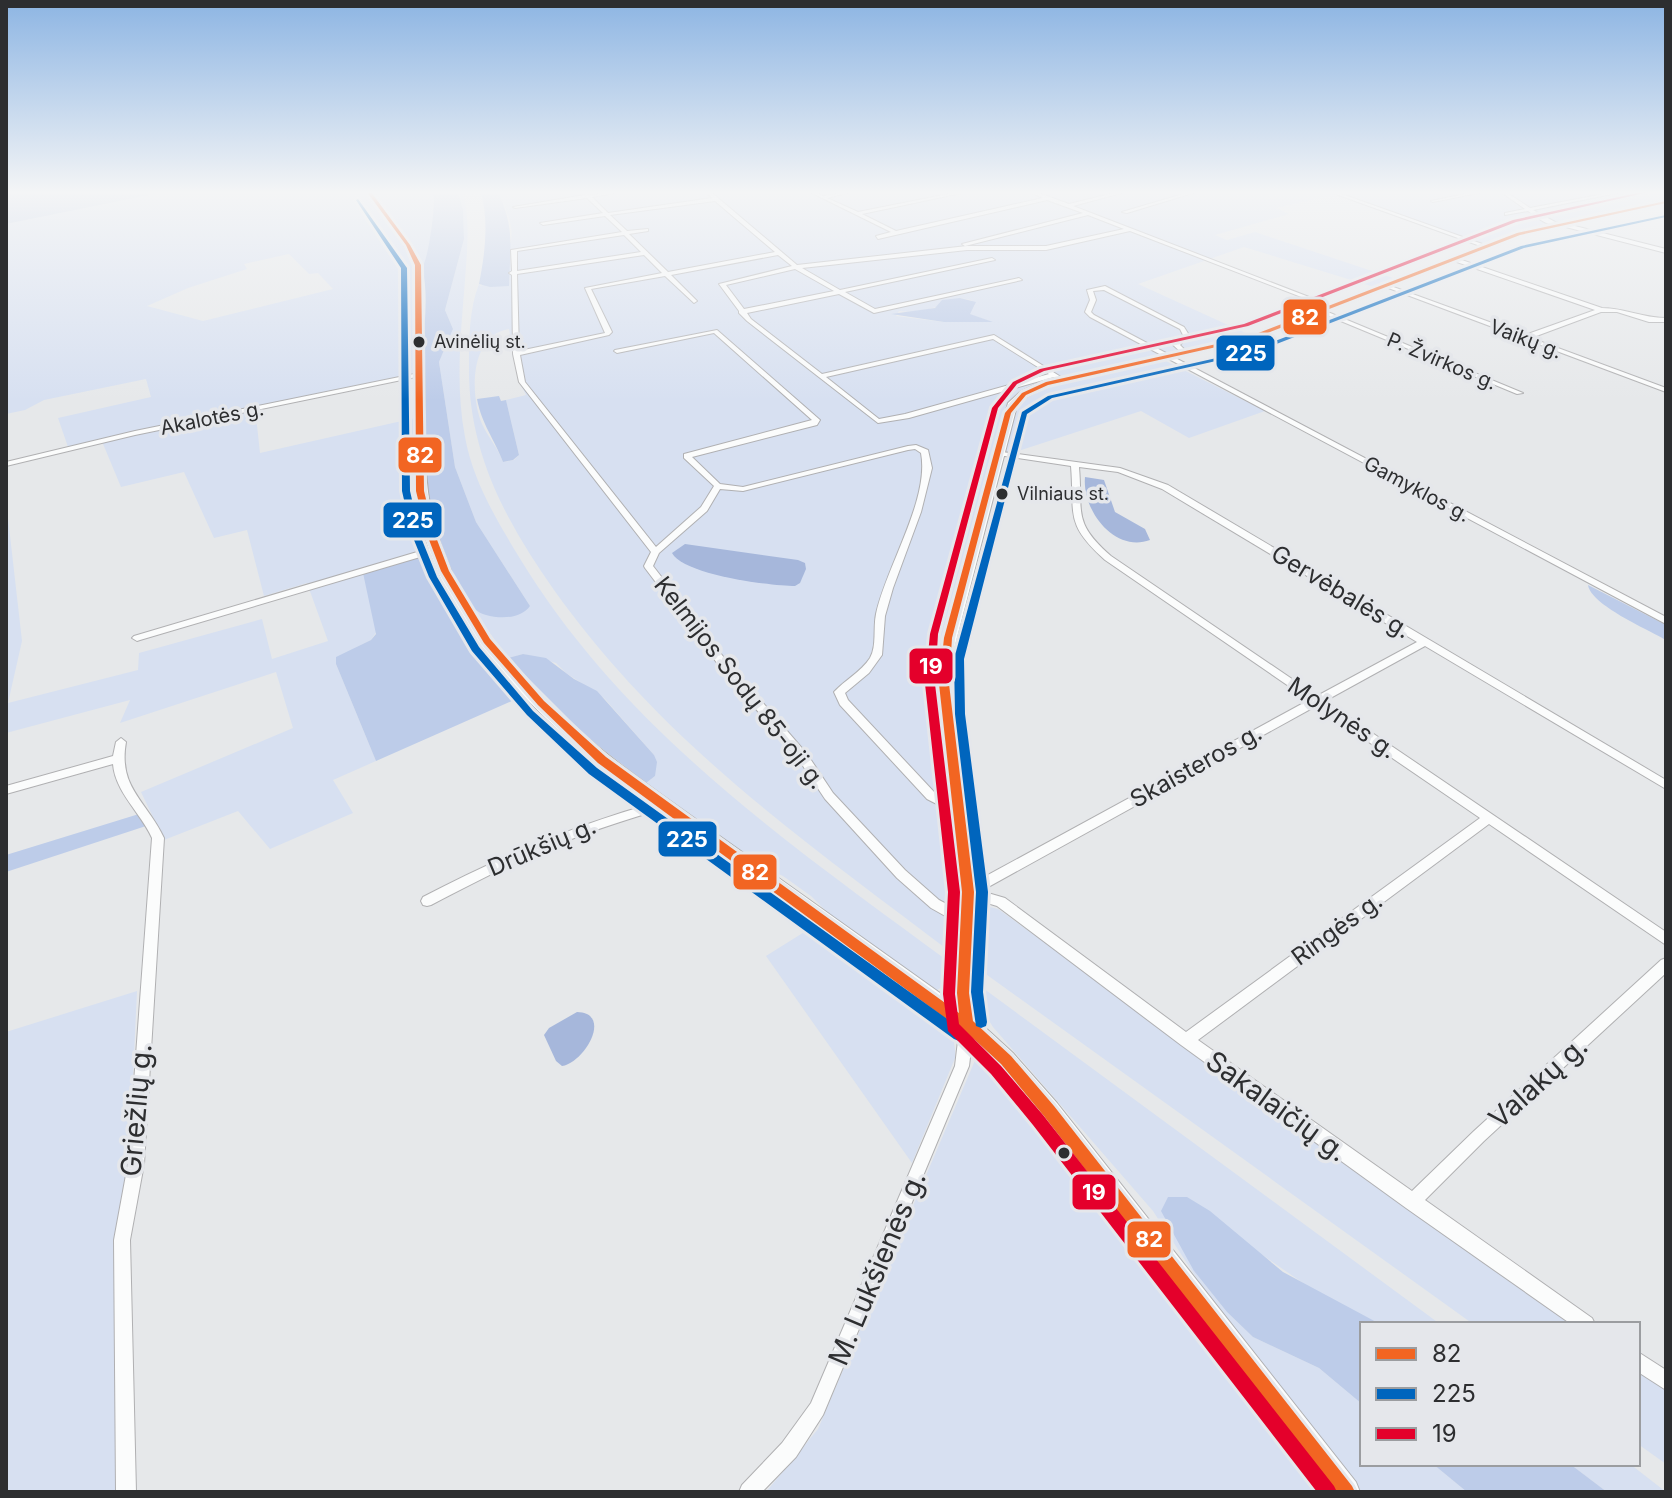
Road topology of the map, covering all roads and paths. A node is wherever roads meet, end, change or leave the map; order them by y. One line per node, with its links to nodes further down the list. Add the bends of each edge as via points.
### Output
1 (416, 262): 28 (main road)
2 (513, 262): 13 (street)
3 (586, 262): 13 (street)
4 (655, 262): 14 (street)
5 (731, 262): 14 (street)
6 (789, 262): 12 (street)
7 (842, 262): 12 (street)
8 (983, 262): 17 (street)
9 (1208, 262): 19 (street, P. Žvirkos g.)
10 (1446, 262): 16 (main road)
11 (1461, 262): 20 (street)
12 (796, 267): 17 (street); 21 (street, via 723,282)
13 (512, 273): 26 (street)
14 (667, 274): 18 (street); 26 (street, via 588,288 607,334)
15 (1019, 280): 17 (street, via 880,311)
16 (1386, 286): 19 (main road); 23 (street, Vaikų g.)
17 (839, 292): 21 (street)
18 (694, 301)
19 (1326, 309): 25 (main road, via 1250,338); 32 (street, P. Žvirkos g.)
20 (1601, 310): 22 (street); 23 (street)
21 (741, 312): 29 (street)
22 (1666, 320)
23 (1524, 338): 31 (street, Vaikų g.)
24 (617, 351): 36 (street, via 715,331 816,420 687,456)
25 (1185, 353): 27 (main road); 27 (street, Gamyklos g., via 1176,345 1186,335 1182,328 1105,288 1090,290 1090,315)
26 (516, 354): 38 (street, via 522,382)
27 (1168, 357): 30 (main road); 39 (street, Gamyklos g.)
28 (419, 375): 35 (street, Akalotės g.); 37 (main road, via 420,491)
29 (820, 376): 30 (street, via 994,337); 30 (street, via 882,421)
30 (1058, 377): 33 (main road, via 1012,405)
31 (1666, 390)
32 (1519, 393)
33 (998, 453): 34 (street, Gervėbalės g.); 48 (main road, via 945,657 946,715)
34 (1075, 463): 41 (street, Gervėbalės g., via 1128,472 1165,487); 42 (street, Molynės g., via 1077,525 1093,546)
35 (6, 464)
36 (718, 486): 38 (street, Kelmijos Sodų 85-oji g., via 694,520); 48 (street, via 743,489 908,448 925,452 928,468 880,616 877,655 839,692 931,796)
37 (434, 550): 40 (street); 47 (main road, via 489,647 554,719)
38 (655, 552): 52 (street, Kelmijos Sodų 85-oji g., via 650,569 829,796 901,874 935,904)
39 (1666, 621)
40 (137, 638)
41 (1424, 642): 42 (street, Skaisteros g.); 45 (street, Gervėbalės g.)
42 (1317, 700): 49 (street, Molynės g.); 50 (street, Skaisteros g.)
43 (121, 742): 44 (street)
44 (116, 759): 46 (street); 61 (street, Griežlių g., via 122,782 158,838 136,1164 122,1240)
45 (1666, 785)
46 (6, 790)
47 (661, 805): 51 (street, Drūkšių g., via 577,829); 55 (main road)
48 (959, 805): 50 (main road)
49 (1489, 818): 53 (street, Molynės g.); 56 (street, Ringės g.)
50 (968, 892): 52 (main road); 56 (street, Sakalaičių g., via 1001,902)
51 (427, 901)
52 (969, 922): 55 (main road, via 963,993)
53 (1666, 939)
54 (1666, 964): 57 (street, Valakų g.)
55 (967, 1024): 62 (street, M. Lukšienės g., via 962,1066 817,1409 789,1450); 63 (main road, via 1049,1111)
56 (1186, 1040): 57 (street, Sakalaičių g.)
57 (1412, 1202): 58 (street, Sakalaičių g.)
58 (1583, 1322)
59 (1640, 1362): 60 (street)
60 (1666, 1381)
61 (126, 1492)
62 (749, 1492)
63 (1346, 1492)

